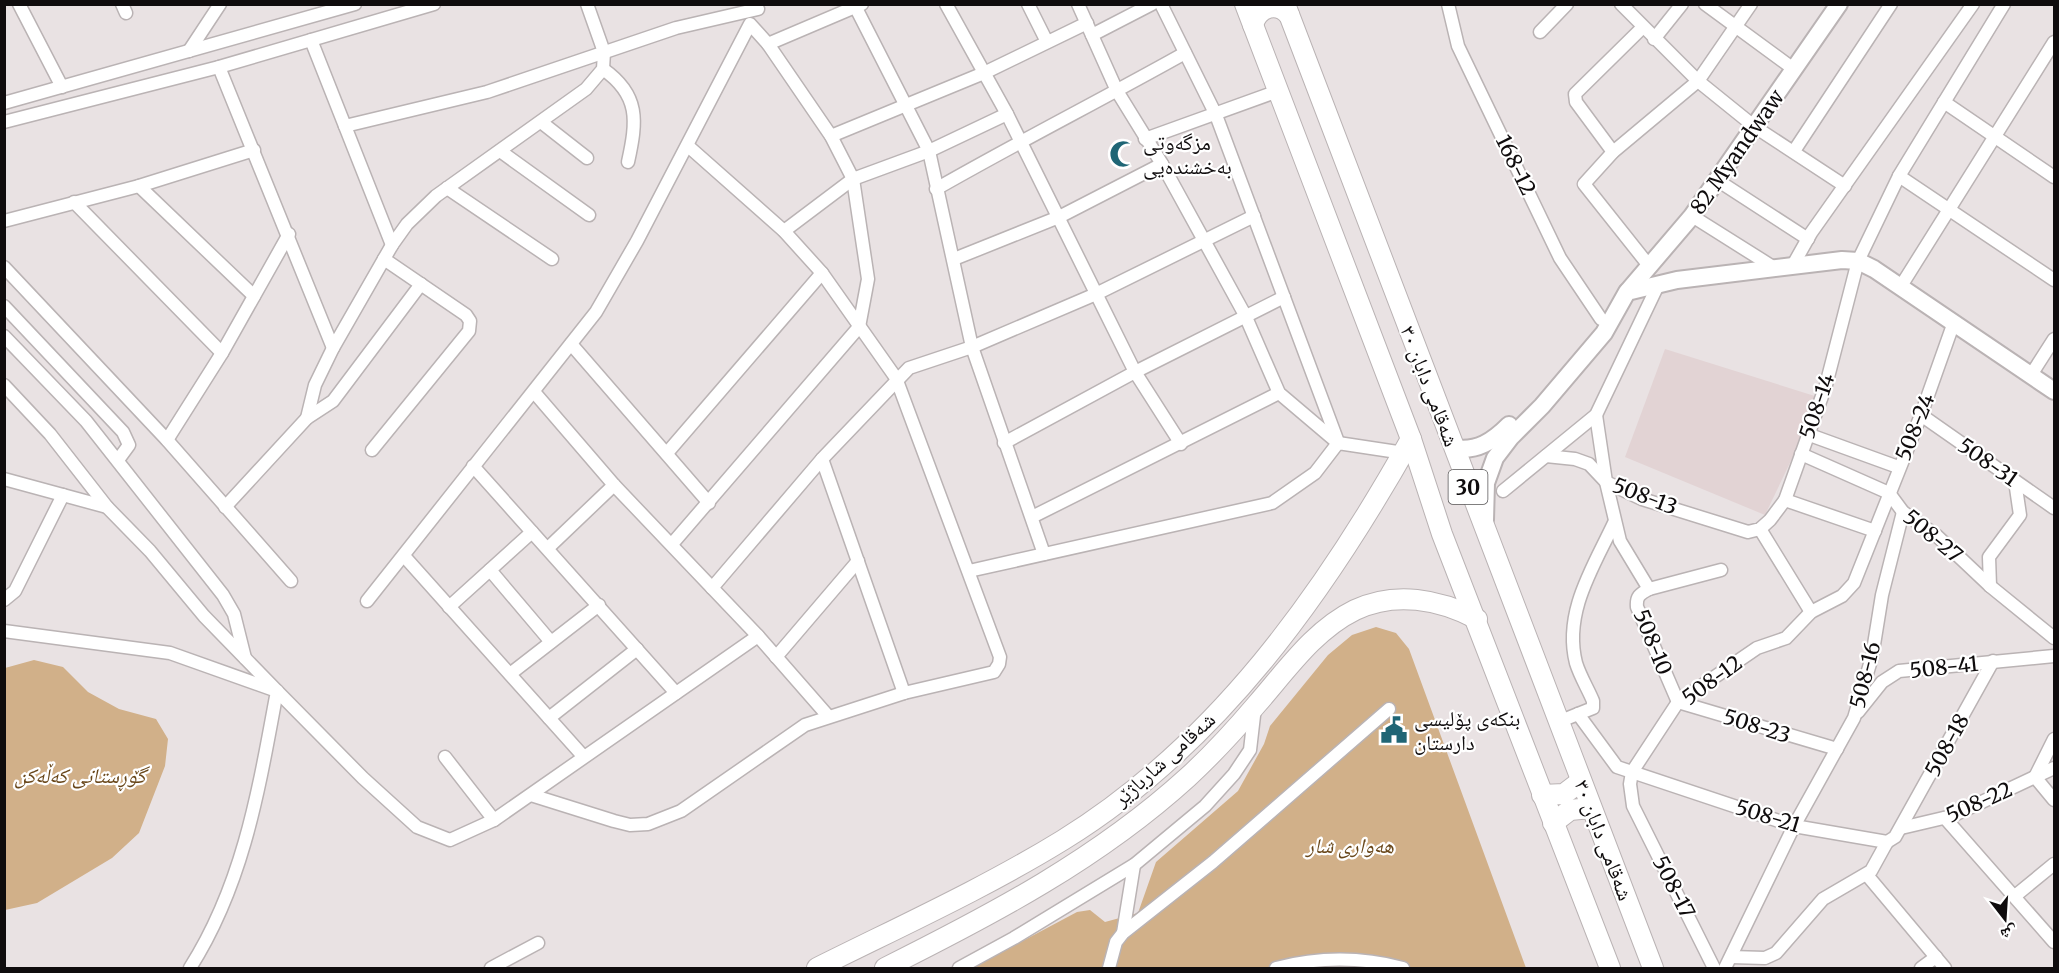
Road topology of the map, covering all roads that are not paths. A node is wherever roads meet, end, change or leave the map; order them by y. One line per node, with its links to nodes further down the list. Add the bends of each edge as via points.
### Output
1 (19, 4): 45 (street)
2 (220, 4): 37 (street)
3 (355, 4): 37 (street)
4 (587, 4): 38 (street)
5 (946, 4): 43 (street)
6 (1028, 4): 34 (street)
7 (1077, 4): 25 (street)
8 (1152, 4): 31 (street)
9 (1161, 4): 39 (street)
10 (1245, 4): 27 (main road, شەقامی دابان ٣٠ / 30)
11 (1448, 4): 111 (street, 168-12, via 1458,46 1560,258)
12 (1567, 4): 30 (street)
13 (1621, 4): 29 (street)
14 (1682, 4): 32 (street)
15 (1706, 4): 28 (street)
16 (1751, 4): 28 (street)
17 (1891, 4): 68 (street)
18 (1973, 4): 77 (street)
19 (2004, 4): 50 (street, 508-14)
20 (427, 5): 33 (street)
21 (758, 6): 26 (street); 38 (street)
22 (859, 6): 36 (street); 51 (street)
23 (1832, 7): 42 (street, 82 Myandwaw)
24 (1287, 10): 27 (main road, via 1270,7 1257,15); 139 (main road, شەقامی دابان ٣٠ / 30)
25 (1087, 22): 31 (street); 34 (street)
26 (750, 24): 36 (street); 63 (street)
27 (1253, 24): 47 (main road, شەقامی دابان ٣٠ / 30)
28 (1736, 27): 42 (street); 44 (street)
29 (1642, 28): 32 (street); 67 (street, via 1575,94 1576,102)
30 (1540, 32)
31 (1092, 35): 46 (street)
32 (1654, 39): 44 (street)
33 (311, 40): 40 (street); 57 (street)
34 (1047, 42): 43 (street)
35 (2055, 42): 60 (street)
36 (768, 44): 59 (street)
37 (189, 51): 45 (street)
38 (604, 52): 41 (street); 57 (street, via 487,92)
39 (1185, 52): 46 (street); 53 (street)
40 (219, 67): 54 (street); 64 (street)
41 (603, 69): 56 (street, via 586,88); 70 (street, via 621,82 631,100 636,126)
42 (1795, 70): 58 (street, 82 Myandwaw)
43 (984, 73): 51 (street); 52 (street)
44 (1698, 81): 58 (street); 67 (street)
45 (62, 87): 48 (street)
46 (1117, 91): 61 (street); 62 (street)
47 (1278, 91): 53 (street); 138 (main road, شەقامی دابان ٣٠ / 30)
48 (17, 99): 49 (street); 54 (street)
49 (4, 102)
50 (1944, 102): 60 (street); 73 (street, 508-14)
51 (906, 106): 59 (street); 66 (street)
52 (1007, 114): 62 (street); 66 (street)
53 (1216, 115): 61 (street); 83 (street)
54 (23, 117): 55 (street)
55 (4, 122)
56 (541, 122): 65 (street); 69 (street)
57 (345, 126): 91 (street)
58 (1755, 127): 68 (street); 75 (street, 82 Myandwaw)
59 (831, 136): 74 (street)
60 (1996, 137): 72 (street); 81 (street)
61 (1145, 139): 71 (street)
62 (1020, 141): 79 (street); 85 (street)
63 (688, 146): 87 (street); 116 (street, via 632,252 596,312)
64 (254, 150): 76 (street); 88 (street)
65 (500, 151): 78 (street); 82 (street)
66 (929, 151): 74 (street); 79 (street)
67 (1613, 152): 98 (street, via 1587,178 1586,189)
68 (1794, 152): 77 (street)
69 (587, 158)
70 (628, 162)
71 (1162, 164): 85 (street); 89 (street)
72 (2053, 172)
73 (1899, 176): 81 (street); 95 (street, 508-14)
74 (853, 179): 87 (street); 113 (street, via 868,279)
75 (1717, 180): 84 (street, 82 Myandwaw); 90 (street)
76 (139, 186): 80 (street); 107 (street)
77 (1845, 186): 90 (street)
78 (447, 188): 91 (street, via 416,214); 93 (street)
79 (936, 189): 94 (street)
80 (74, 202): 86 (street); 119 (street)
81 (1949, 208): 101 (street); 104 (street)
82 (589, 215)
83 (1254, 216): 89 (street); 108 (street)
84 (1692, 216): 98 (street, 82 Myandwaw); 99 (street)
85 (1059, 217): 94 (street); 106 (street)
86 (4, 221)
87 (784, 231): 100 (street)
88 (289, 234): 107 (street); 117 (street)
89 (1204, 239): 106 (street); 110 (street)
90 (1808, 239): 96 (street)
91 (392, 245): 92 (street)
92 (384, 259): 102 (street); 117 (street)
93 (552, 259)
94 (954, 259): 118 (street)
95 (1858, 261): 96 (street); 104 (street); 133 (street, 508-14, via 1826,385)
96 (1793, 265): 99 (street)
97 (4, 267): 134 (street)
98 (1650, 267): 105 (street, 82 Myandwaw)
99 (1773, 267): 103 (street)
100 (822, 273): 113 (street); 141 (street)
101 (2055, 280)
102 (421, 284): 129 (street); 140 (street, via 466,315 470,328)
103 (1659, 284): 105 (street); 130 (street)
104 (1901, 286): 112 (street)
105 (1627, 292): 111 (street); 166 (street, via 1604,333 1495,458 1484,496)
106 (1096, 294): 118 (street); 120 (street)
107 (254, 296): 119 (street)
108 (1284, 297): 110 (street); 136 (street)
109 (4, 306): 145 (street, via 123,432 129,446)
110 (1245, 315): 120 (street); 127 (street)
111 (1601, 319): 139 (street, via 1496,438 1474,448)
112 (1954, 322): 121 (street); 131 (street, 508-24)
113 (860, 327): 122 (street); 156 (street)
114 (4, 336): 145 (street, via 50,381)
115 (2055, 339): 121 (street)
116 (571, 344): 125 (street); 141 (street)
117 (333, 348): 126 (street)
118 (972, 348): 122 (street, via 909,368); 135 (street)
119 (222, 353): 134 (street)
120 (1135, 372): 135 (street); 137 (street)
121 (2031, 375): 124 (street)
122 (896, 378): 144 (street); 174 (street)
123 (4, 385): 128 (street)
124 (2055, 391)
125 (534, 392): 146 (street); 151 (street)
126 (312, 393): 129 (street); 132 (street)
127 (1279, 393): 136 (street); 137 (street)
128 (10, 395): 157 (street, via 50,434)
129 (328, 405): 132 (street)
130 (1596, 415): 143 (street); 150 (street)
131 (1921, 416): 147 (street, 508-24); 149 (street, 508-31)
132 (307, 418): 158 (street)
133 (1808, 434): 142 (street, 508-14); 147 (street)
134 (167, 440): 158 (street)
135 (1004, 443): 161 (street)
136 (1338, 443): 138 (street); 169 (street, via 1315,473 1272,503)
137 (1181, 444): 161 (street)
138 (1408, 446): 184 (main road, شەقامی دابان ٣٠ / 30); 235 (main road, شەقامی شارباژێر, via 1351,541 1285,634 1169,760 1062,841)
139 (1454, 448): 166 (main road, شەقامی دابان ٣٠ / 30)
140 (372, 450)
141 (667, 453): 156 (street)
142 (1801, 454): 153 (street, 508-27); 155 (street, 508-14)
143 (1546, 456): 150 (street, 508-13, via 1589,464); 152 (street)
144 (822, 459): 171 (street); 177 (street)
145 (118, 460): 192 (street, via 223,595 234,614)
146 (473, 466): 165 (street); 170 (street)
147 (1898, 466): 153 (street, 508-24)
148 (4, 478): 154 (street)
149 (2015, 481): 159 (street, 508-31); 176 (street, via 2020,515 1989,557)
150 (1606, 482): 162 (street); 163 (street, 508-13, via 1642,499)
151 (614, 485): 167 (street); 168 (street)
152 (1503, 491)
153 (1889, 493): 160 (street, 508-27); 164 (street, 508-24)
154 (63, 495): 157 (street); 179 (street, via 15,591)
155 (1785, 500): 163 (street, 508-14); 164 (street, 508-27)
156 (709, 502): 167 (street)
157 (107, 507): 192 (street)
158 (225, 507): 175 (street)
159 (2055, 508)
160 (1903, 512): 176 (street, 508-27, via 1937,536); 204 (street, 508-16, via 1882,595 1872,657)
161 (1032, 517): 169 (street)
162 (1614, 523): 178 (street, via 1630,562); 201 (street, via 1580,596 1573,624 1576,663 1593,701 1593,708)
163 (1754, 531): 183 (street)
164 (1875, 531): 183 (street, 508-12, via 1854,583 1842,596)
165 (532, 532): 168 (street); 172 (street)
166 (1486, 536): 205 (main road, شەقامی دابان ٣٠ / 30)
167 (672, 544): 177 (street)
168 (548, 548): 181 (street)
169 (1044, 554): 174 (street)
170 (404, 556): 180 (street); 182 (street)
171 (858, 561): 191 (street); 197 (street)
172 (490, 570): 182 (street); 188 (street)
173 (1721, 570): 178 (street, 508-10)
174 (969, 571): 197 (street, via 1000,657 999,664 994,672)
175 (291, 581)
176 (1990, 586): 187 (street, 508-27)
177 (712, 588): 186 (street)
178 (1649, 589): 198 (street, 508-10, via 1639,594 1637,607)
179 (4, 600)
180 (368, 601)
181 (599, 605): 188 (street); 189 (street)
182 (449, 607): 194 (street)
183 (1811, 612): 198 (street, 508-12, via 1786,638 1757,648)
184 (1477, 619): 199 (main road, شەقامی شارباژێر, via 1430,601 1397,599 1368,605 1325,630); 215 (main road, شەقامی دابان ٣٠ / 30)
185 (4, 631): 195 (street, via 170,653)
186 (758, 636): 191 (street); 196 (street)
187 (2055, 639): 190 (street)
188 (551, 642): 194 (street)
189 (638, 649): 196 (street); 203 (street)
190 (2051, 656): 193 (street, 508-41)
191 (776, 657): 202 (street)
192 (245, 658): 195 (street)
193 (1993, 661): 204 (street, 508-41, via 1909,669 1890,675); 222 (street, 508-18)
194 (510, 674): 203 (street)
195 (277, 691): 219 (street, via 417,827 450,840); 233 (street, via 245,847 222,909)
196 (676, 693): 208 (street)
197 (904, 693): 202 (street)
198 (1678, 702): 207 (street, 508-23); 211 (street, 508-12)
199 (1256, 706): 225 (street, via 1250,750 1234,774 1205,806); 236 (main road, شەقامی شارباژێر, via 1182,782 1098,848 1006,907)
200 (1389, 709): 228 (street, via 1213,862)
201 (1578, 714): 205 (street); 211 (street, 508-21, via 1617,767)
202 (828, 716): 214 (street, via 805,724 681,811 648,824 630,825)
203 (549, 718): 208 (street)
204 (1854, 718): 207 (street, 508-16)
205 (1558, 722): 213 (main road, شەقامی دابان ٣٠ / 30)
206 (2055, 739): 212 (street)
207 (1836, 749): 221 (street, 508-16)
208 (583, 756): 214 (street)
209 (445, 757): 219 (street)
210 (2055, 768): 212 (street, 508-22)
211 (1632, 772): 221 (street, 508-21); 243 (street, 508-17, via 1633,806)
212 (2035, 777): 216 (street); 218 (street, 508-22)
213 (1581, 781): 215 (main road, via 1564,794); 217 (main road, شەقامی دابان ٣٠ / 30)
214 (531, 795): 219 (street)
215 (1542, 795): 220 (main road, شەقامی دابان ٣٠ / 30)
216 (2055, 800)
217 (1591, 808): 220 (main road, via 1570,810); 242 (main road, شەقامی دابان ٣٠ / 30)
218 (1945, 818): 222 (street, 508-22); 227 (street)
219 (494, 820)
220 (1552, 822): 241 (main road, شەقامی دابان ٣٠ / 30)
221 (1794, 826): 223 (street, 508-21); 232 (street, 508-16)
222 (1901, 828): 223 (street)
223 (1887, 842): 226 (street)
224 (2055, 864): 227 (street)
225 (1134, 865): 228 (street); 237 (street)
226 (1867, 875): 231 (street); 232 (street, via 1823,899 1776,953)
227 (2016, 896): 230 (street)
228 (1124, 933): 238 (street, via 1116,942)
229 (538, 942): 234 (street)
230 (2055, 942)
231 (1936, 957): 244 (street); 245 (street)
232 (1728, 963)
233 (190, 969)
234 (490, 969)
235 (817, 969)
236 (885, 969)
237 (958, 969)
238 (1109, 969)
239 (1276, 969): 240 (street, via 1343,959)
240 (1403, 969)
241 (1610, 969)
242 (1653, 969)
243 (1714, 969)
244 (1921, 969)
245 (1945, 969)

